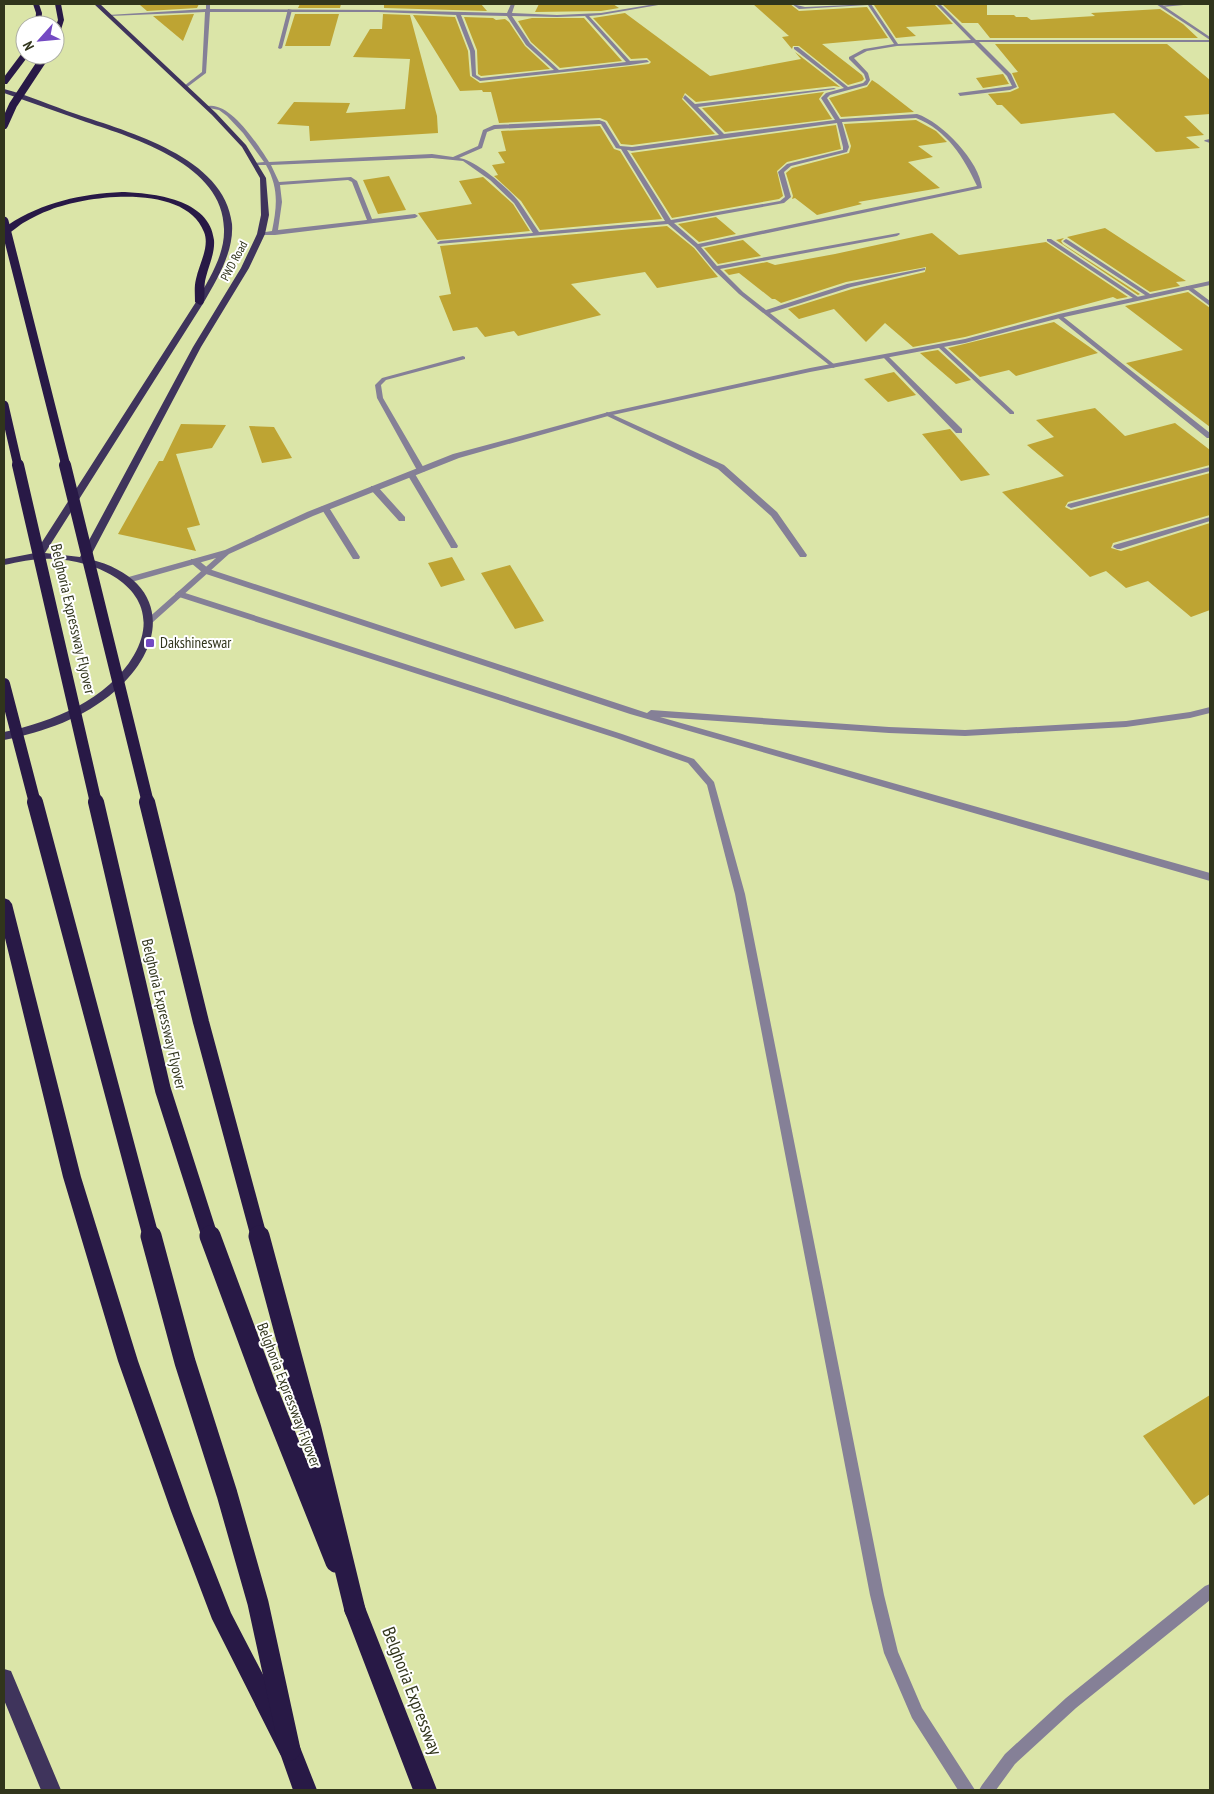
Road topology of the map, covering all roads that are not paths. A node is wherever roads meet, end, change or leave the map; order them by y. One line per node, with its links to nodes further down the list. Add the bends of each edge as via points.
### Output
1 (97, 4): 16 (main road, PWD Road)
2 (208, 4): 11 (street)
3 (378, 4): 13 (street)
4 (513, 4): 15 (street)
5 (662, 4): 17 (street)
6 (794, 4): 7 (street, via 799,8)
7 (869, 4): 20 (street)
8 (938, 4): 19 (street)
9 (1192, 4): 10 (street)
10 (1160, 5): 18 (street)
11 (207, 10): 12 (street); 16 (street); 29 (street, via 204,73)
12 (290, 10): 13 (street); 21 (street)
13 (378, 11): 14 (street)
14 (458, 13): 15 (street); 27 (street, via 472,44 476,78 486,80)
15 (509, 15): 17 (street); 27 (street, via 528,44)
16 (110, 16): 29 (main road, PWD Road)
17 (586, 16): 24 (street)
18 (1210, 40): 19 (street)
19 (974, 42): 20 (street); 32 (street, via 1009,75 1015,87)
20 (897, 45): 30 (street, via 866,50 851,58 868,80 865,84)
21 (280, 48)
22 (796, 48): 30 (street)
23 (647, 62): 24 (street)
24 (630, 64): 27 (street)
25 (17, 65): 28 (highway)
26 (39, 65): 37 (highway, bridge)
27 (559, 72)
28 (4, 82)
29 (186, 87): 35 (main road, PWD Road)
30 (846, 88): 34 (street); 36 (street, via 824,98)
31 (4, 91): 63 (main road, PWD Road, via 139,138 201,174 221,202 228,233 219,268)
32 (960, 94)
33 (685, 97): 34 (street)
34 (694, 106): 38 (street)
35 (207, 107): 41 (street, via 220,108 230,115); 42 (main road, PWD Road, via 229,128)
36 (839, 122): 38 (street); 47 (street, via 845,151 783,168 781,172 788,197 782,202); 56 (street, via 922,118 963,151 980,187)
37 (4, 125)
38 (723, 136): 39 (street)
39 (624, 149): 40 (street, via 618,147 603,124 594,121 488,129 480,147); 47 (street)
40 (456, 157): 41 (street); 51 (street, via 505,190)
41 (268, 163): 42 (street); 43 (street)
42 (256, 164): 50 (main road, PWD Road, via 265,194)
43 (277, 184): 45 (street, via 349,178 354,181); 49 (street, via 279,209)
44 (415, 216): 45 (street)
45 (370, 221): 49 (street)
46 (4, 222): 104 (highway, bridge, via 201,1022 311,1429)
47 (669, 222): 51 (street); 56 (street)
48 (4, 232): 63 (highway, via 22,219 52,206 95,196 140,195 179,204 197,216 210,238 199,287)
49 (275, 233): 50 (street)
50 (261, 234): 90 (main road, PWD Road, via 245,268 196,347)
51 (537, 234): 55 (street)
52 (897, 234): 57 (street)
53 (1049, 240): 62 (street)
54 (1066, 241): 61 (street)
55 (440, 243)
56 (696, 246): 57 (street)
57 (716, 268): 65 (street)
58 (923, 269): 65 (street, via 849,285)
59 (1210, 283): 60 (street)
60 (1188, 288): 61 (street); 64 (street)
61 (1150, 296): 62 (street)
62 (1138, 298): 66 (street)
63 (200, 302): 88 (main road, PWD Road)
64 (1210, 304)
65 (765, 312): 70 (street)
66 (1059, 316): 67 (street); 75 (street)
67 (940, 346): 68 (street); 72 (street)
68 (884, 356): 70 (street); 74 (street)
69 (463, 358): 77 (street, via 378,383 380,398)
70 (833, 366): 73 (street)
71 (4, 405): 104 (highway, Belghoria Expressway Flyover, bridge, via 162,1090 189,1180 260,1376)
72 (1012, 413)
73 (607, 414): 77 (street, via 456,456); 87 (street, via 721,467 774,514)
74 (959, 431)
75 (1210, 436)
76 (1210, 469): 80 (street)
77 (421, 470): 78 (street)
78 (410, 474): 79 (street); 84 (street)
79 (374, 488): 81 (street); 82 (street)
80 (1071, 506)
81 (325, 508): 86 (street); 89 (street)
82 (402, 519)
83 (1210, 519): 85 (street)
84 (454, 546)
85 (1117, 547)
86 (228, 552): 91 (street); 93 (street)
87 (803, 554)
88 (38, 556): 90 (main road); 92 (main road)
89 (356, 557)
90 (83, 560): 94 (main road, via 108,568)
91 (194, 561): 93 (street); 94 (street)
92 (4, 562)
93 (206, 571): 95 (street); 99 (street)
94 (128, 580): 96 (main road, via 144,598)
95 (179, 594): 96 (street); 110 (street, via 690,761 711,784 740,894 873,1576 891,1653 917,1713)
96 (150, 620): 100 (main road, via 144,647 126,676 95,702 53,723)
97 (4, 684): 106 (highway, bridge, via 185,1362 258,1603)
98 (1210, 710): 99 (street, via 1126,724 965,733)
99 (633, 712): 101 (street)
100 (5, 737)
101 (1210, 877)
102 (4, 904): 106 (highway, bridge, via 72,1177 128,1361 223,1620)
103 (1210, 1591): 111 (street, via 1071,1703 1010,1759)
104 (355, 1610): 109 (highway, Belghoria Expressway)
105 (4, 1678): 107 (main road)
106 (290, 1750): 108 (highway)
107 (51, 1790)
108 (305, 1790)
109 (425, 1790)
110 (967, 1790)
111 (987, 1790)

